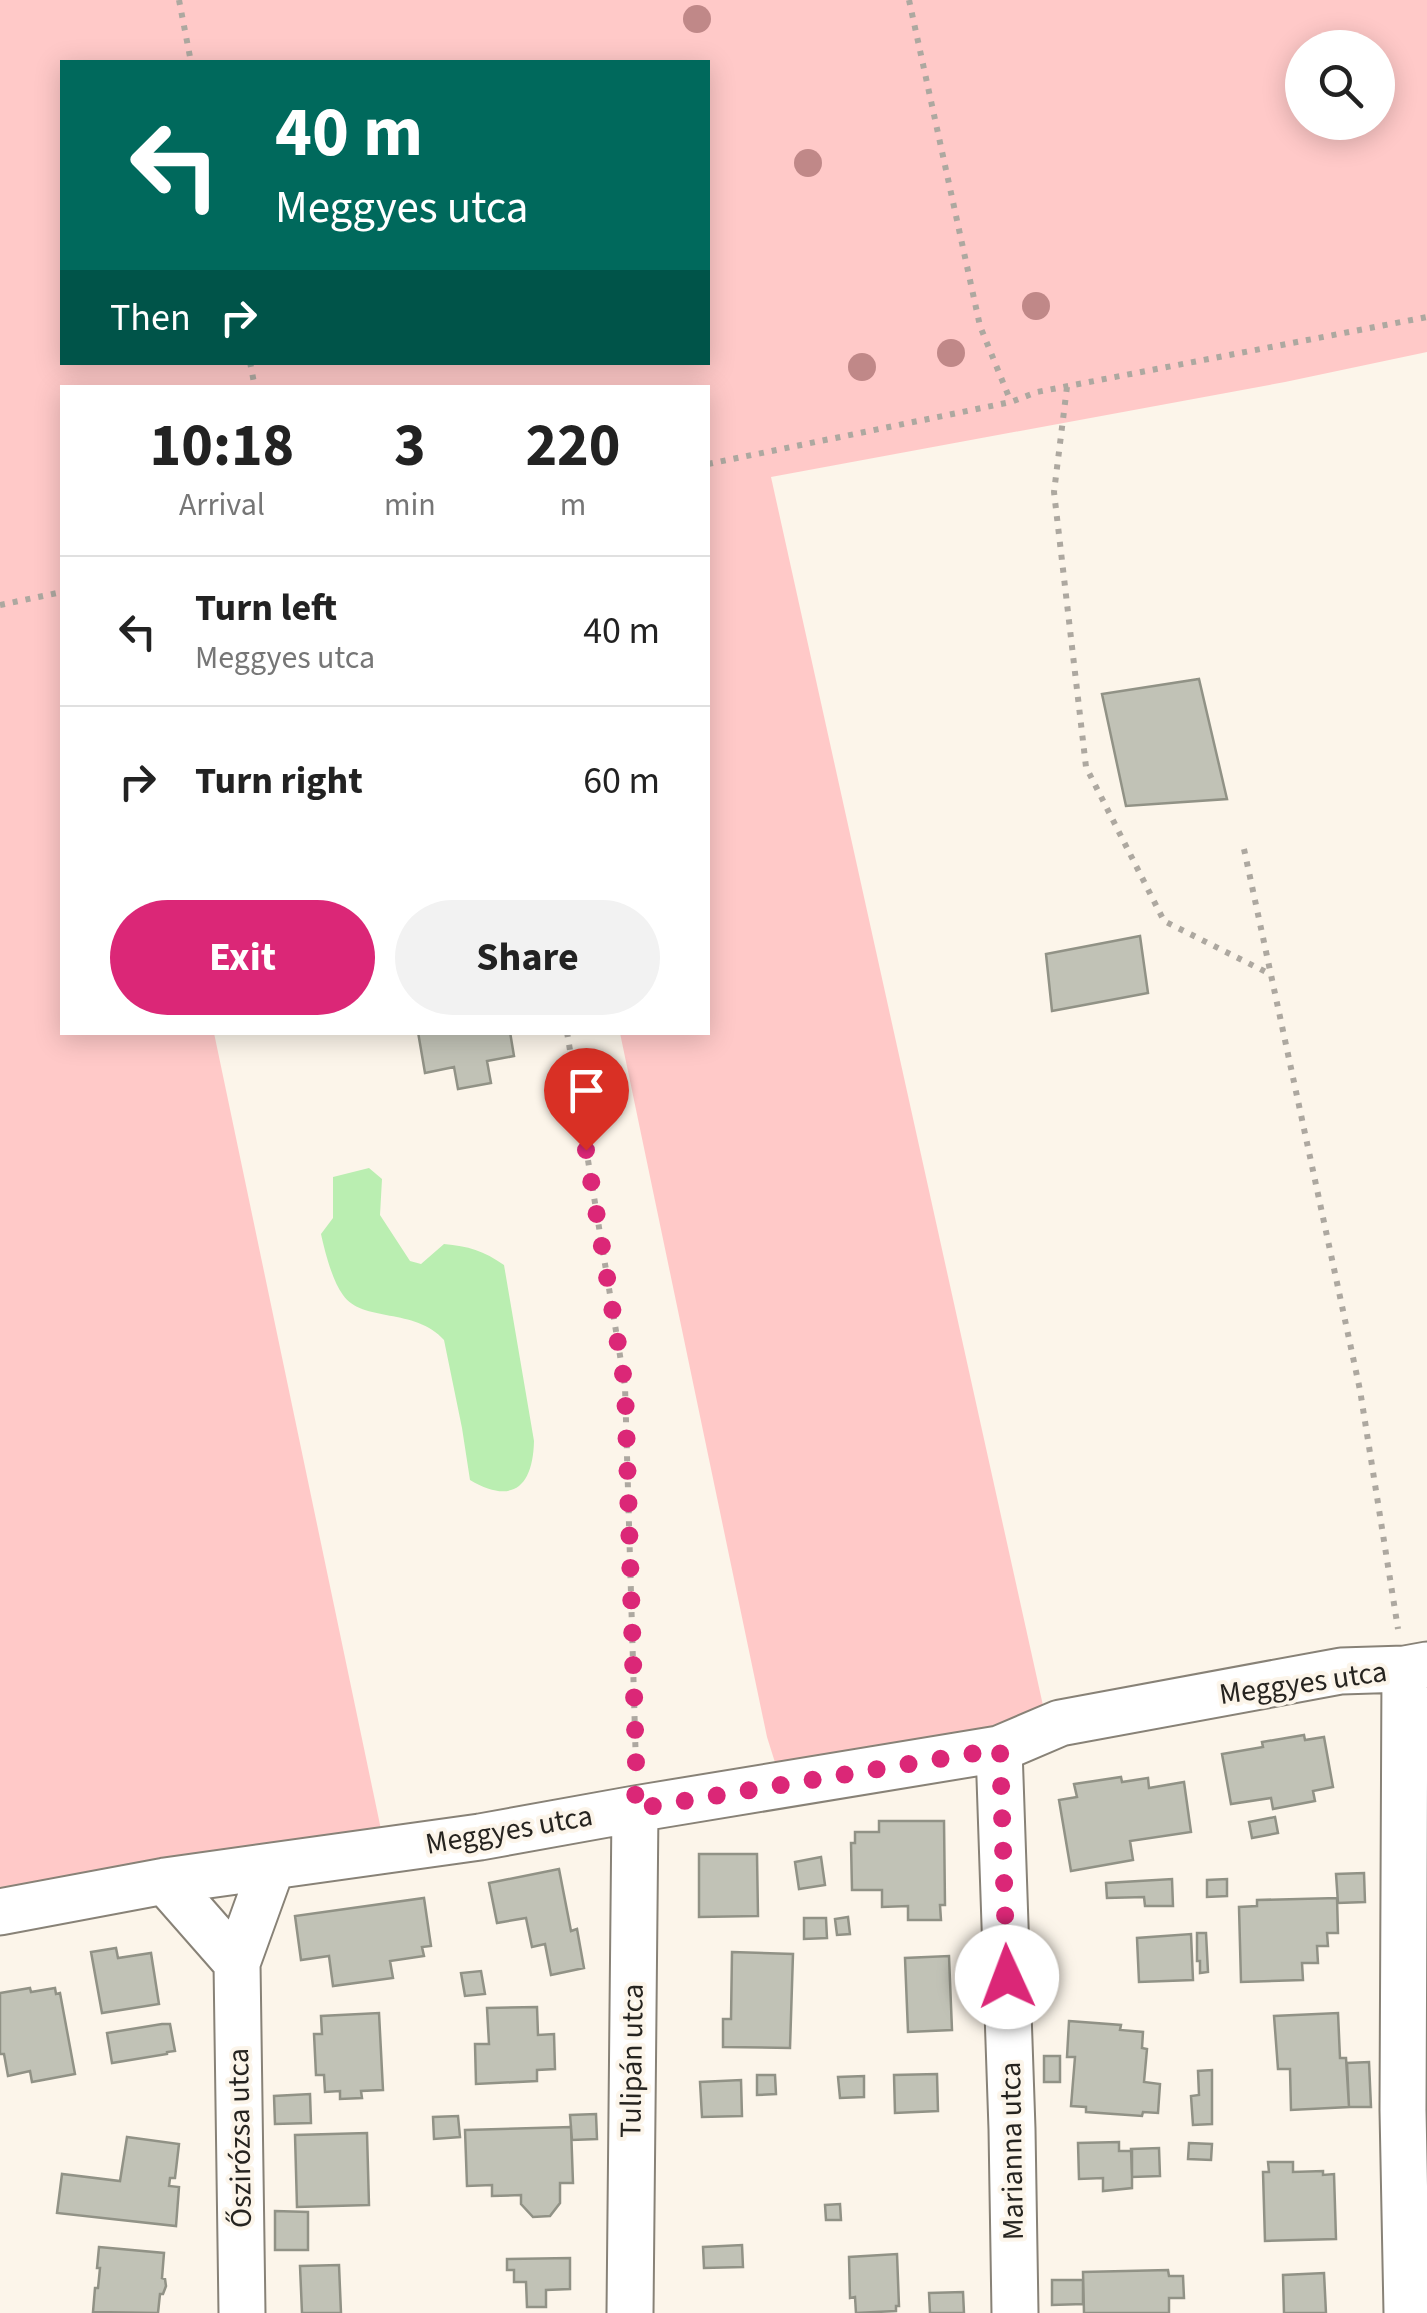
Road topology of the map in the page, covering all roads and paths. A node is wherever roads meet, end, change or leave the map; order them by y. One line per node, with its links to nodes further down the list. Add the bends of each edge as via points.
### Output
1 (178, 0): 3 (path)
2 (909, 0): 6 (path, via 980,326)
3 (191, 60)
4 (1427, 317): 5 (path)
5 (1067, 387): 6 (path); 11 (path, via 1054,492 1086,767 1164,921)
6 (1011, 402): 7 (path)
7 (710, 464)
8 (60, 592): 9 (path)
9 (0, 605)
10 (1244, 849): 11 (path)
11 (1271, 974): 13 (path)
12 (567, 1035): 15 (path, via 625,1386)
13 (1416, 1668): 14 (street, Meggyes utca, via 1341,1671 1060,1723); 23 (street, via 1403,2110)
14 (1000, 1749): 15 (street, Meggyes utca); 22 (street, Marianna utca)
15 (635, 1809): 16 (street, Meggyes utca); 21 (street, Tulipán utca)
16 (272, 1866): 17 (street, Meggyes utca); 19 (street, Őszirózsa utca)
17 (165, 1880): 18 (street, Meggyes utca); 19 (street)
18 (0, 1912)
19 (237, 1963): 20 (street, Őszirózsa utca)
20 (242, 2313)
21 (630, 2313)
22 (1014, 2313)
23 (1407, 2313)

